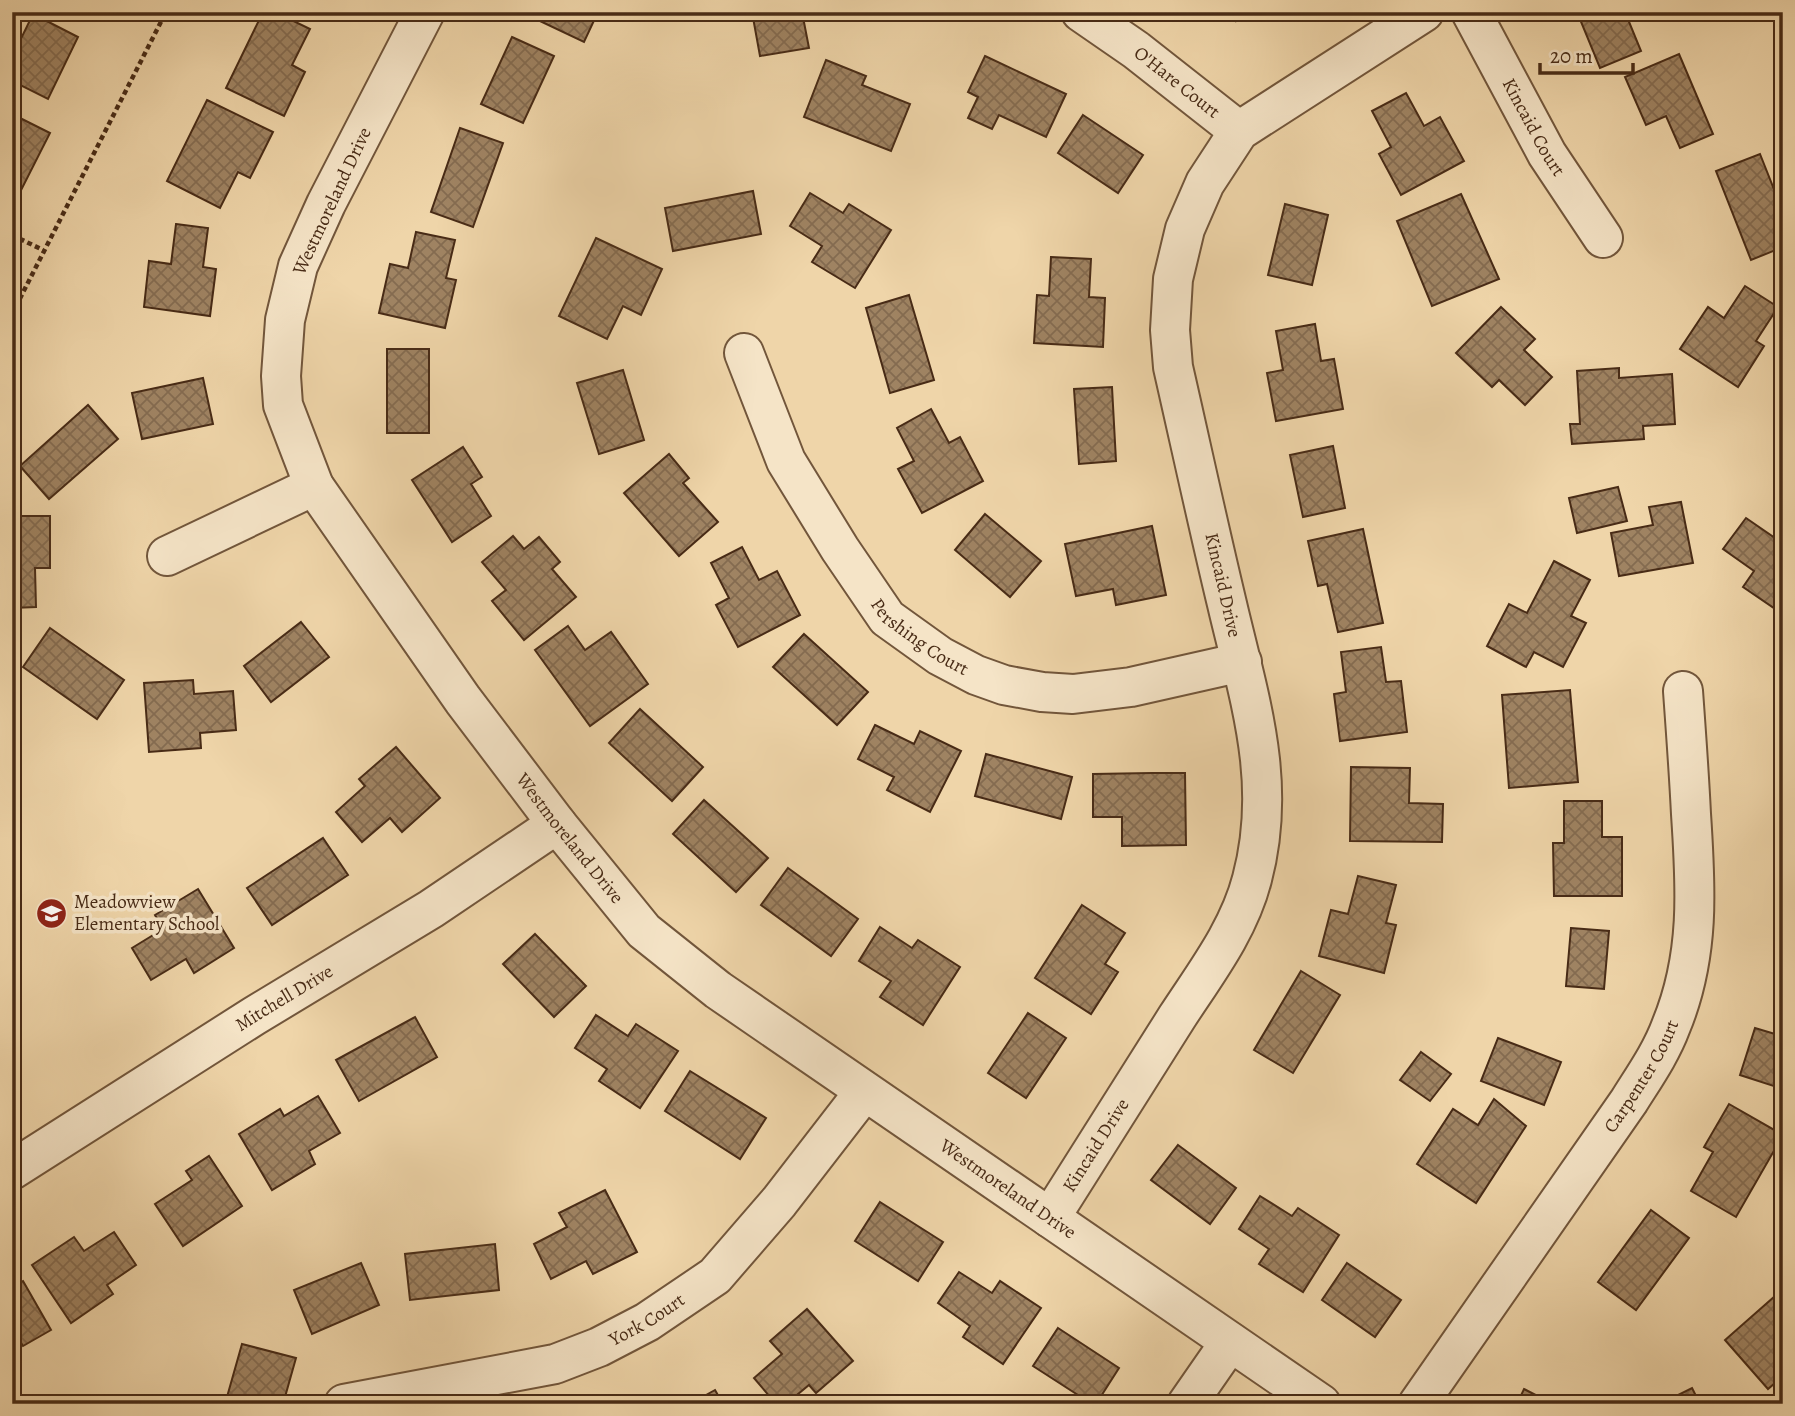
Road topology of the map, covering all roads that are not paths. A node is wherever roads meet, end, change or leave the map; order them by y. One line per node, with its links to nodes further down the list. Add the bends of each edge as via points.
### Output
1 (425, 12): 8 (street, Westmoreland Drive, via 326,204 290,294 281,376 283,405)
2 (1081, 12): 5 (street, O'Hare Court)
3 (1424, 12): 5 (street, Kincaid Drive)
4 (1471, 12): 6 (street, Kincaid Court, via 1547,154)
5 (1239, 131): 10 (street, Kincaid Drive, via 1205,183 1185,229 1173,279 1170,330 1173,367)
6 (1603, 238)
7 (744, 353): 10 (street, Pershing Court, via 786,461 840,549 887,618 940,656 1004,685 1073,694 1131,687)
8 (314, 486): 9 (street); 12 (street, Westmoreland Drive, via 463,700)
9 (167, 556)
10 (1242, 662): 15 (street, Kincaid Drive, via 1262,764 1264,811 1252,880 1229,935)
11 (1683, 691): 20 (street, Carpenter Court, via 1695,927 1688,973 1671,1026 1629,1101)
12 (557, 824): 13 (street, Westmoreland Drive, via 644,931 718,990); 14 (street, Mitchell Drive, via 431,909)
13 (864, 1092): 15 (street, Westmoreland Drive); 17 (street, York Court, via 715,1276 647,1322 555,1364)
14 (12, 1170)
15 (1050, 1218): 16 (street, Westmoreland Drive)
16 (1230, 1342): 18 (street); 19 (street, Westmoreland Drive)
17 (344, 1404)
18 (1187, 1404)
19 (1321, 1404)
20 (1418, 1404)

